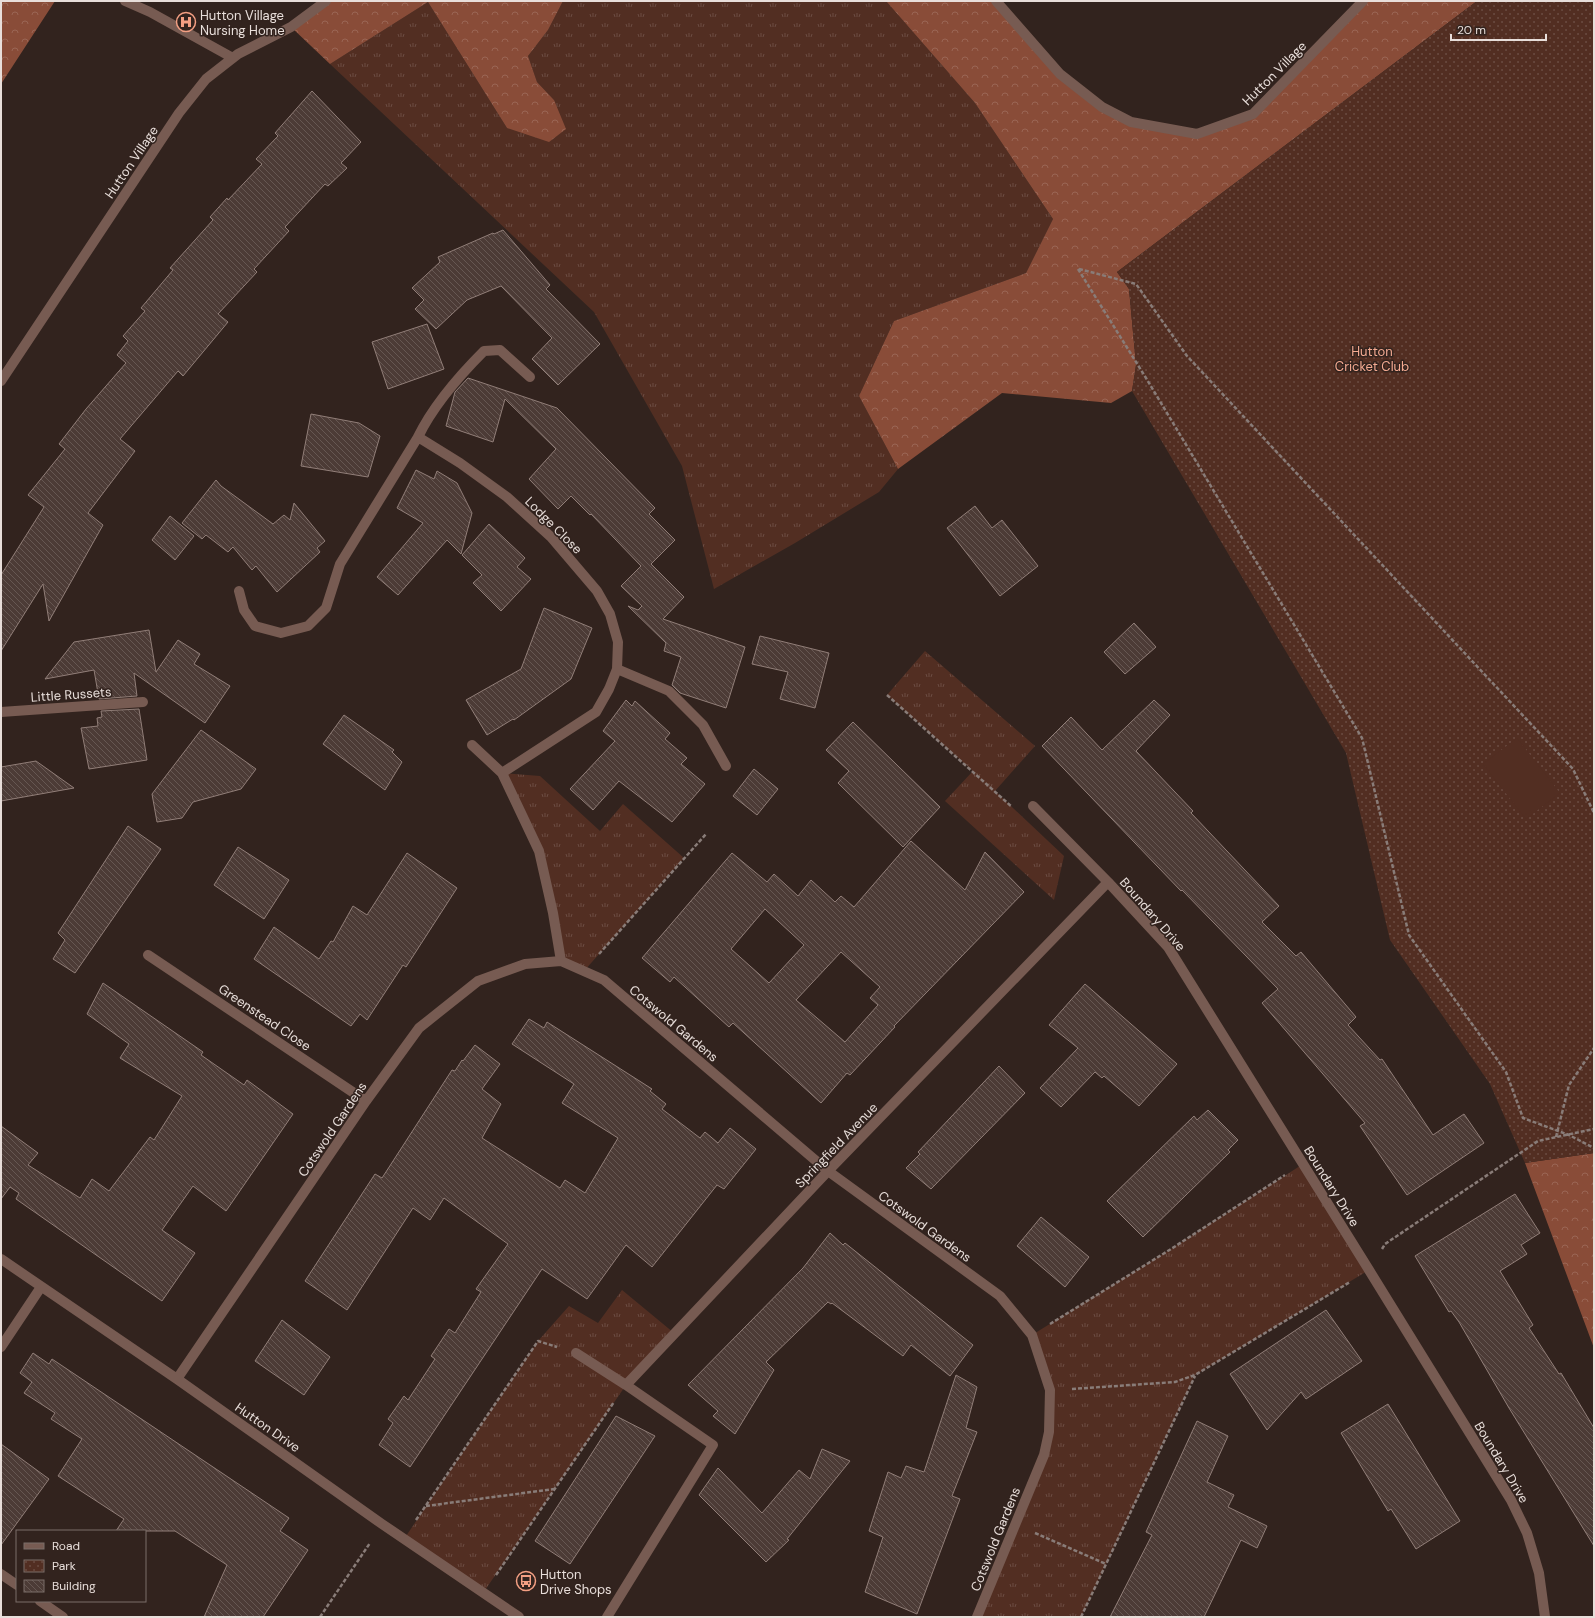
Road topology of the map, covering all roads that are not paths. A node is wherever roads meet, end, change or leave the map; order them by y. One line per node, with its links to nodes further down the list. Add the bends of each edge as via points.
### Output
1 (125, 1): 5 (street)
2 (326, 1): 5 (street, Hutton Village, via 291,27)
3 (996, 1): 4 (street, Hutton Village, via 1060,74 1102,107 1131,122 1197,134 1253,114)
4 (1363, 1)
5 (233, 58): 7 (street, Hutton Village, via 206,79 179,113)
6 (530, 377): 8 (street, via 500,350 484,351 453,385 427,419)
7 (1, 381)
8 (418, 437): 9 (street, via 340,564 326,608 308,626 281,633 255,626 244,610); 10 (street, Lodge Close, via 507,497 551,538 592,585 610,614 618,642)
9 (239, 591)
10 (617, 669): 14 (street, via 669,691 703,725); 15 (street, Lodge Close, via 596,712)
11 (143, 702): 12 (street, Little Russets)
12 (1, 712)
13 (472, 745): 15 (street)
14 (726, 766)
15 (502, 773): 19 (street, via 538,851)
16 (1033, 806): 17 (street, Boundary Drive)
17 (1108, 882): 21 (street, Springfield Avenue); 35 (street, Boundary Drive, via 1168,947 1511,1500 1527,1533 1539,1573)
18 (148, 954): 20 (street, Greenstead Close)
19 (562, 961): 20 (street, Cotswold Gardens, via 525,964 478,981 419,1028); 21 (street, Cotswold Gardens, via 604,980)
20 (366, 1101): 26 (street, Cotswold Gardens)
21 (828, 1171): 27 (street, Springfield Avenue); 34 (street, Cotswold Gardens, via 1000,1296 1032,1335 1050,1390 1049,1432 1044,1455)
22 (1, 1259): 23 (street, Hutton Drive)
23 (41, 1287): 24 (street); 26 (street, Hutton Drive)
24 (1, 1347)
25 (576, 1353): 27 (street)
26 (178, 1379): 32 (street, Hutton Drive, via 382,1524)
27 (626, 1385): 33 (street, via 713,1445)
28 (1, 1574): 29 (street)
29 (16, 1584)
30 (41, 1602): 31 (street)
31 (63, 1617)
32 (519, 1617)
33 (607, 1617)
34 (977, 1617)
35 (1545, 1617)

